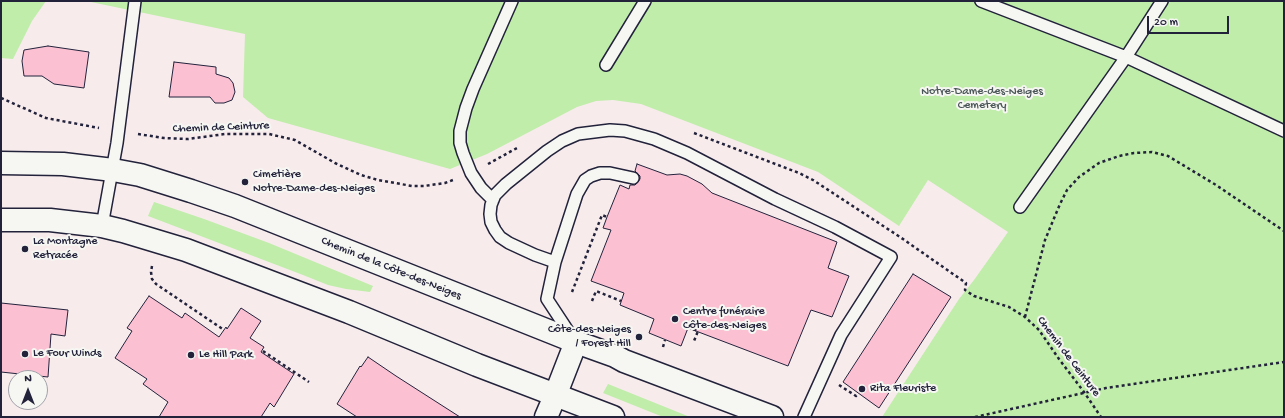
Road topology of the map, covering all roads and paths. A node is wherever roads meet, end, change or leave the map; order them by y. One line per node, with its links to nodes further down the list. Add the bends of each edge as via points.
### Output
1 (135, 1): 13 (lane)
2 (512, 1): 16 (lane, via 473,89 460,131 463,154 471,173)
3 (646, 1): 7 (lane)
4 (981, 1): 6 (lane)
5 (1162, 1): 6 (lane)
6 (1126, 57): 10 (lane); 17 (lane)
7 (606, 65)
8 (1, 98): 9 (path, via 46,118)
9 (102, 128)
10 (1284, 131)
11 (140, 134): 15 (path, Chemin de Ceinture, via 188,139 225,134 269,134 294,140 335,163 378,180 424,186)
12 (1, 163): 13 (main road, Chemin de la Côte-des-Neiges, via 56,164)
13 (113, 170): 20 (lane); 33 (main road, Chemin de la Côte-des-Neiges, via 140,175 235,206)
14 (633, 178): 23 (lane, via 600,173 585,180 577,194)
15 (455, 180)
16 (493, 200): 23 (lane, via 491,222 500,237 535,255); 45 (lane, via 506,184 562,141 594,131 625,131 654,139 687,153 891,257 841,335)
17 (1020, 207)
18 (607, 217): 25 (path, via 602,215)
19 (1, 220): 20 (main road, via 50,220)
20 (102, 226): 41 (main road, via 186,250 349,312)
21 (1284, 231): 28 (path, via 1168,156 1152,152 1119,156 1099,163 1079,177 1067,190 1045,240)
22 (900, 237): 28 (path, Chemin de Ceinture, via 966,283 965,290 974,296 1009,307)
23 (556, 262): 33 (lane, via 546,299)
24 (152, 266): 30 (path, via 152,279 156,284)
25 (572, 292)
26 (592, 300): 27 (path, via 596,291)
27 (621, 301)
28 (1026, 317): 39 (path, Chemin de Ceinture, via 1039,330)
29 (688, 327): 32 (path, via 698,331)
30 (224, 330)
31 (665, 340): 34 (path)
32 (694, 341)
33 (576, 342): 41 (main road); 44 (main road, Chemin de la Côte-des-Neiges)
34 (663, 346)
35 (262, 351): 37 (path)
36 (1284, 362): 39 (path)
37 (309, 382)
38 (839, 385): 40 (path, via 856,396)
39 (1084, 392): 46 (path); 47 (path, Chemin de Ceinture)
40 (858, 393)
41 (556, 396): 42 (main road); 43 (main road)
42 (546, 417)
43 (613, 417)
44 (772, 417)
45 (804, 417)
46 (975, 417)
47 (1100, 417)

